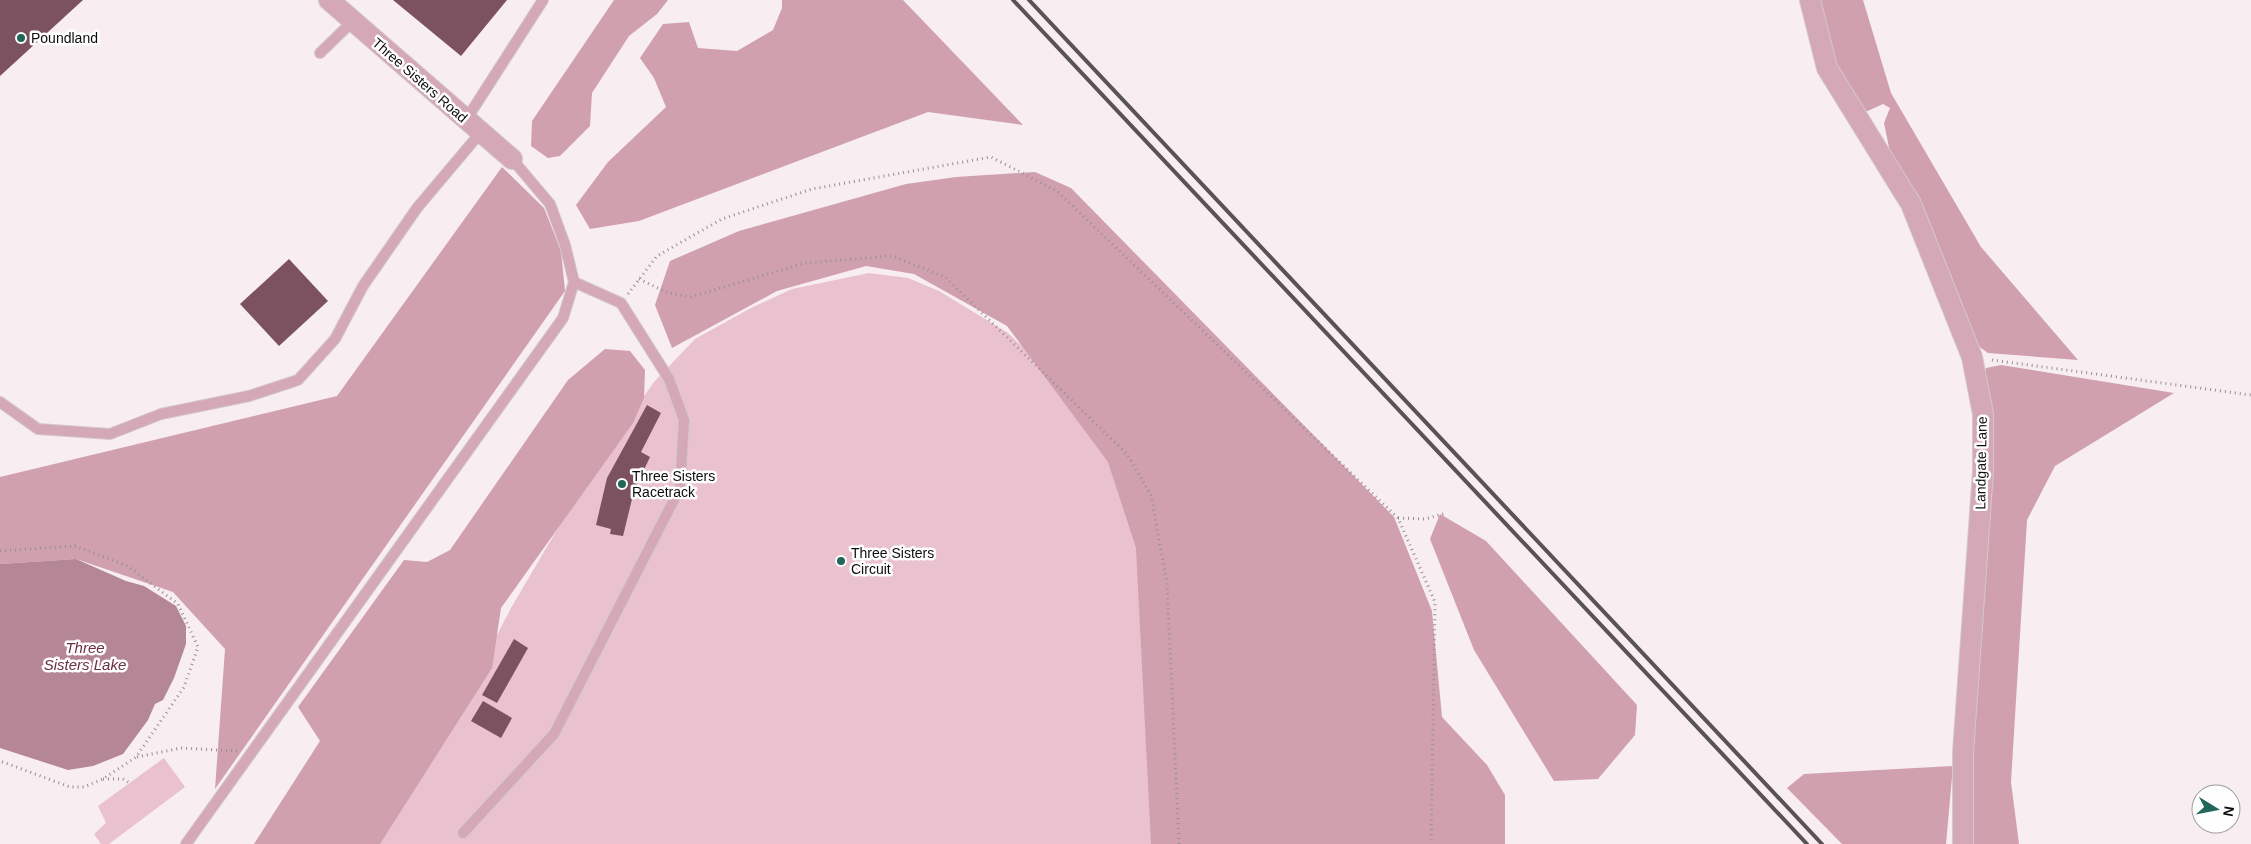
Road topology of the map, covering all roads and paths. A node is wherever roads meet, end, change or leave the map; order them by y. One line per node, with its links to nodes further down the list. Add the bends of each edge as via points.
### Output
1 (329, 0): 4 (street, Three Sisters Road)
2 (543, 0): 6 (lane)
3 (1810, 0): 11 (street, Landgate Lane, via 1827,68 1911,204)
4 (353, 21): 5 (lane); 6 (street, Three Sisters Road)
5 (320, 53)
6 (473, 126): 7 (street, Three Sisters Road); 13 (lane, via 363,286 335,339 298,380 249,396 161,414 110,434 38,429)
7 (512, 159): 9 (lane, via 550,204)
8 (639, 279): 10 (path); 15 (path, via 657,256 722,219 812,189 991,157 1057,191); 24 (path, via 668,293 690,297 805,263 892,256 945,277 1127,454 1151,495 1167,584)
9 (574, 282): 10 (lane); 17 (lane, via 563,318)
10 (621, 303): 22 (lane, via 669,379 684,420 680,488 554,734)
11 (1972, 357): 12 (path); 26 (street, Landgate Lane, via 1983,414 1983,471 1963,752)
12 (2251, 395)
13 (0, 402)
14 (1447, 512): 15 (path, via 1425,519)
15 (1398, 518): 25 (path, via 1435,602)
16 (0, 551): 18 (path, via 75,546 126,565 178,604 198,647 184,687)
17 (251, 753): 18 (path, via 181,748); 23 (lane)
18 (136, 757): 20 (path)
19 (0, 760): 20 (path, via 70,787 84,787)
20 (103, 779): 21 (path, via 123,779)
21 (130, 783)
22 (463, 833)
23 (186, 844)
24 (1179, 844)
25 (1431, 844)
26 (1963, 844)

